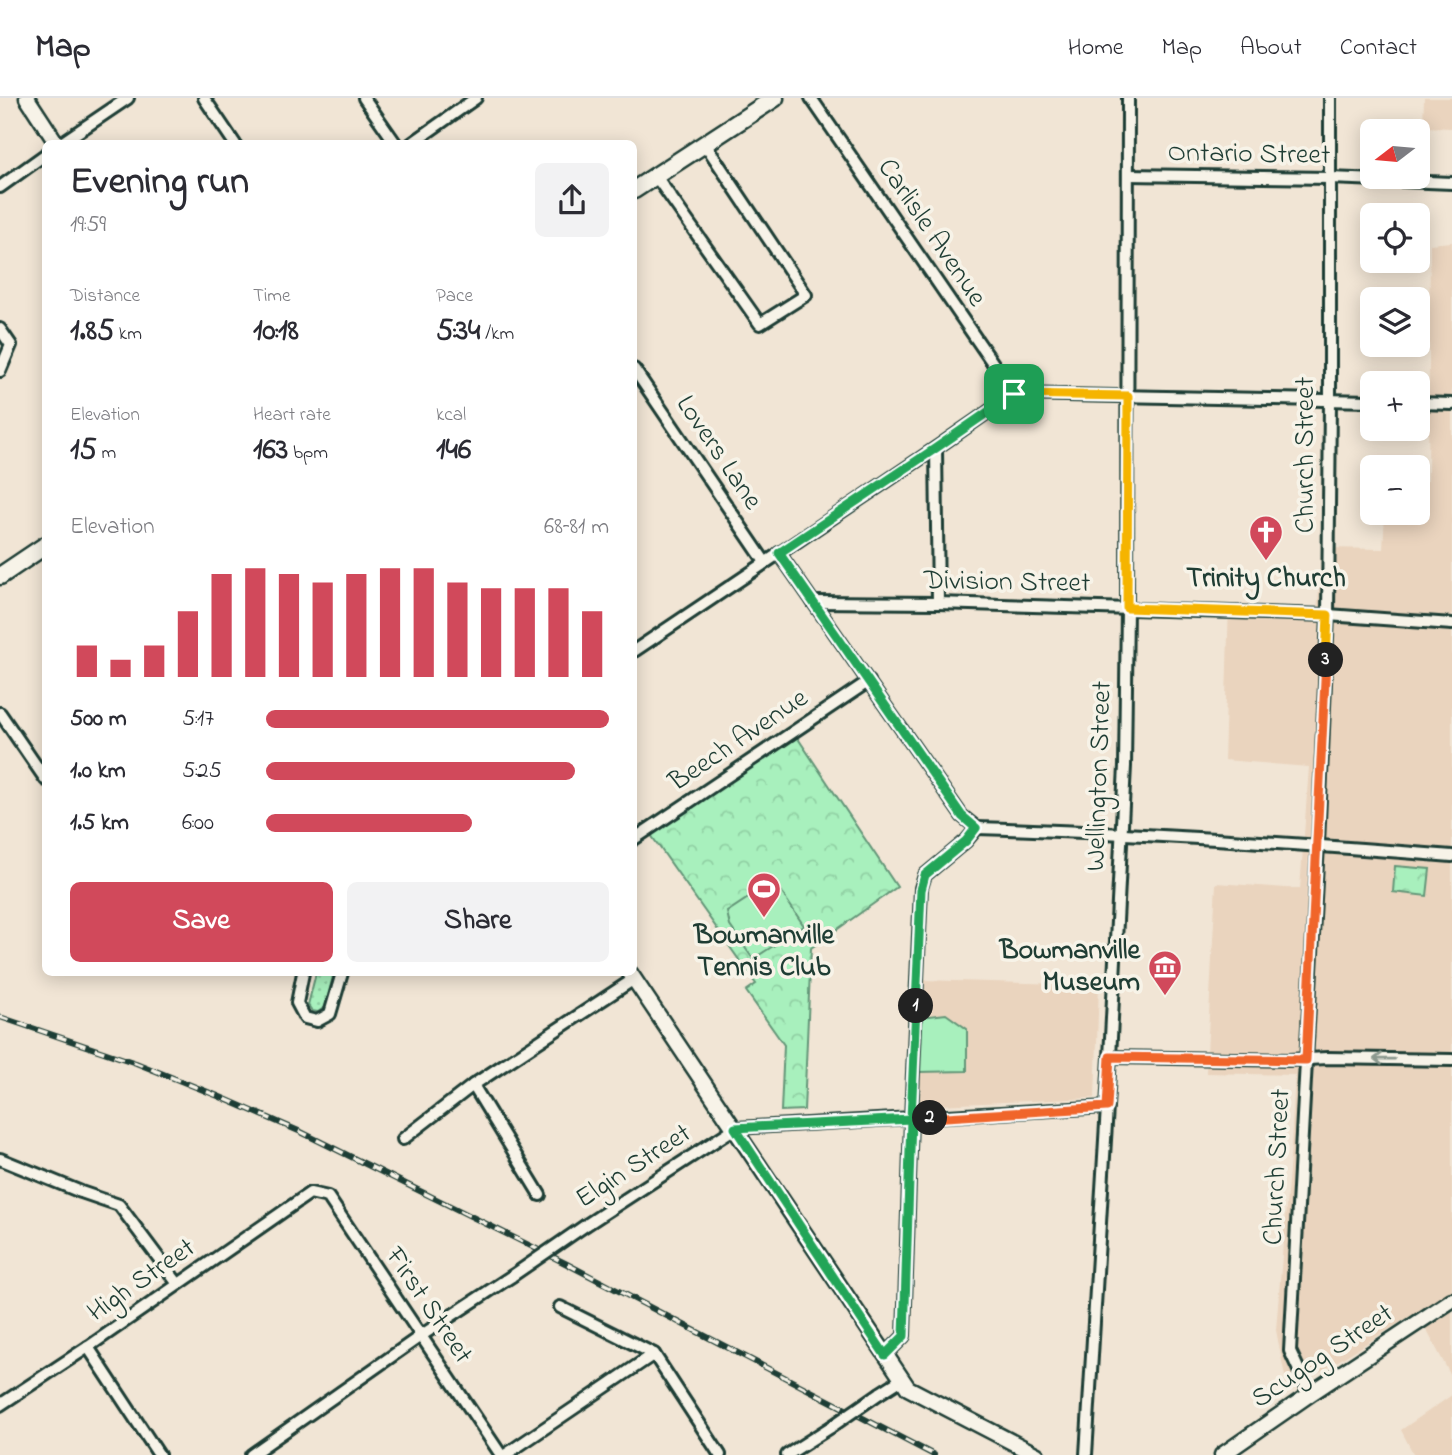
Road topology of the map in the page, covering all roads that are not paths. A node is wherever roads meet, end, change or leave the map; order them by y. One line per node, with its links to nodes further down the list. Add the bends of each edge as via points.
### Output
1 (27, 98): 10 (street)
2 (128, 98): 11 (street)
3 (204, 98): 12 (street)
4 (364, 98): 13 (street)
5 (476, 98): 14 (street)
6 (775, 98): 15 (main road)
7 (811, 98): 26 (street, Carlisle Avenue)
8 (1128, 98): 17 (street, Wellington Street)
9 (1330, 98): 19 (street, Church Street)
10 (56, 140)
11 (65, 140)
12 (232, 140)
13 (393, 140)
14 (417, 140)
15 (705, 144): 18 (main road); 18 (street, via 806,295 785,310 760,324)
16 (42, 157): 21 (street)
17 (1128, 175): 19 (street, Ontario Street); 27 (street, Wellington Street)
18 (655, 176): 22 (main road)
19 (1330, 178): 20 (street, Ontario Street); 28 (street, Church Street)
20 (1452, 183)
21 (0, 187)
22 (637, 188)
23 (0, 329): 24 (street, via 11,345)
24 (0, 371)
25 (637, 373): 35 (street, Lovers Lane)
26 (1014, 394): 27 (street); 32 (street)
27 (1128, 396): 28 (street); 39 (street, Wellington Street)
28 (1330, 400): 29 (street); 40 (street, Church Street)
29 (1360, 401)
30 (1430, 403): 31 (street)
31 (1452, 404)
32 (936, 448): 34 (street); 38 (street)
33 (42, 548): 36 (main road)
34 (779, 553): 35 (street); 37 (street)
35 (765, 562): 42 (street)
36 (0, 576)
37 (813, 602): 38 (street, Division Street); 43 (street)
38 (938, 603): 39 (street, Division Street)
39 (1127, 608): 40 (street, Division Street); 47 (street, Wellington Street)
40 (1328, 615): 41 (street, Division Street); 49 (street, Church Street)
41 (1452, 624)
42 (637, 649)
43 (869, 681): 46 (street, via 962,816); 48 (street, Beech Avenue)
44 (0, 713): 45 (street)
45 (42, 774)
46 (976, 828): 47 (street); 59 (street, via 925,875 921,888)
47 (1122, 833): 49 (street); 54 (street, Wellington Street)
48 (637, 837)
49 (1318, 845): 50 (street); 55 (street, Church Street)
50 (1452, 856)
51 (302, 976): 52 (street, via 297,1003 305,1018 317,1021 330,1014)
52 (341, 976)
53 (632, 976): 57 (street); 60 (street)
54 (1110, 1057): 55 (street); 58 (street, Wellington Street)
55 (1306, 1060): 56 (street, one-way to 55); 73 (street, Church Street, via 1290,1351)
56 (1452, 1060)
57 (473, 1085): 61 (street); 64 (street)
58 (1107, 1107): 59 (street, Elgin Street); 81 (street, Wellington Street)
59 (911, 1119): 60 (street, Elgin Street); 71 (street, via 904,1336)
60 (735, 1128): 68 (street, Elgin Street, bridge); 71 (street)
61 (403, 1139)
62 (0, 1159): 65 (street, via 118,1205)
63 (310, 1193): 65 (street, High Street); 68 (street, First Street, via 328,1197)
64 (540, 1195)
65 (178, 1284): 69 (street, High Street)
66 (1452, 1300): 73 (street, Scugog Street)
67 (560, 1307): 70 (street)
68 (422, 1335): 76 (street, Elgin Street); 77 (street, First Street)
69 (88, 1346): 74 (street, High Street); 75 (street)
70 (654, 1354): 77 (street); 78 (street)
71 (885, 1355): 72 (street)
72 (902, 1379): 79 (street, bridge); 80 (street, via 908,1388)
73 (1310, 1394): 82 (street, Scugog Street)
74 (0, 1405)
75 (159, 1455)
76 (251, 1455)
77 (503, 1455)
78 (720, 1455)
79 (787, 1455)
80 (1037, 1455)
81 (1086, 1455)
82 (1222, 1455)

